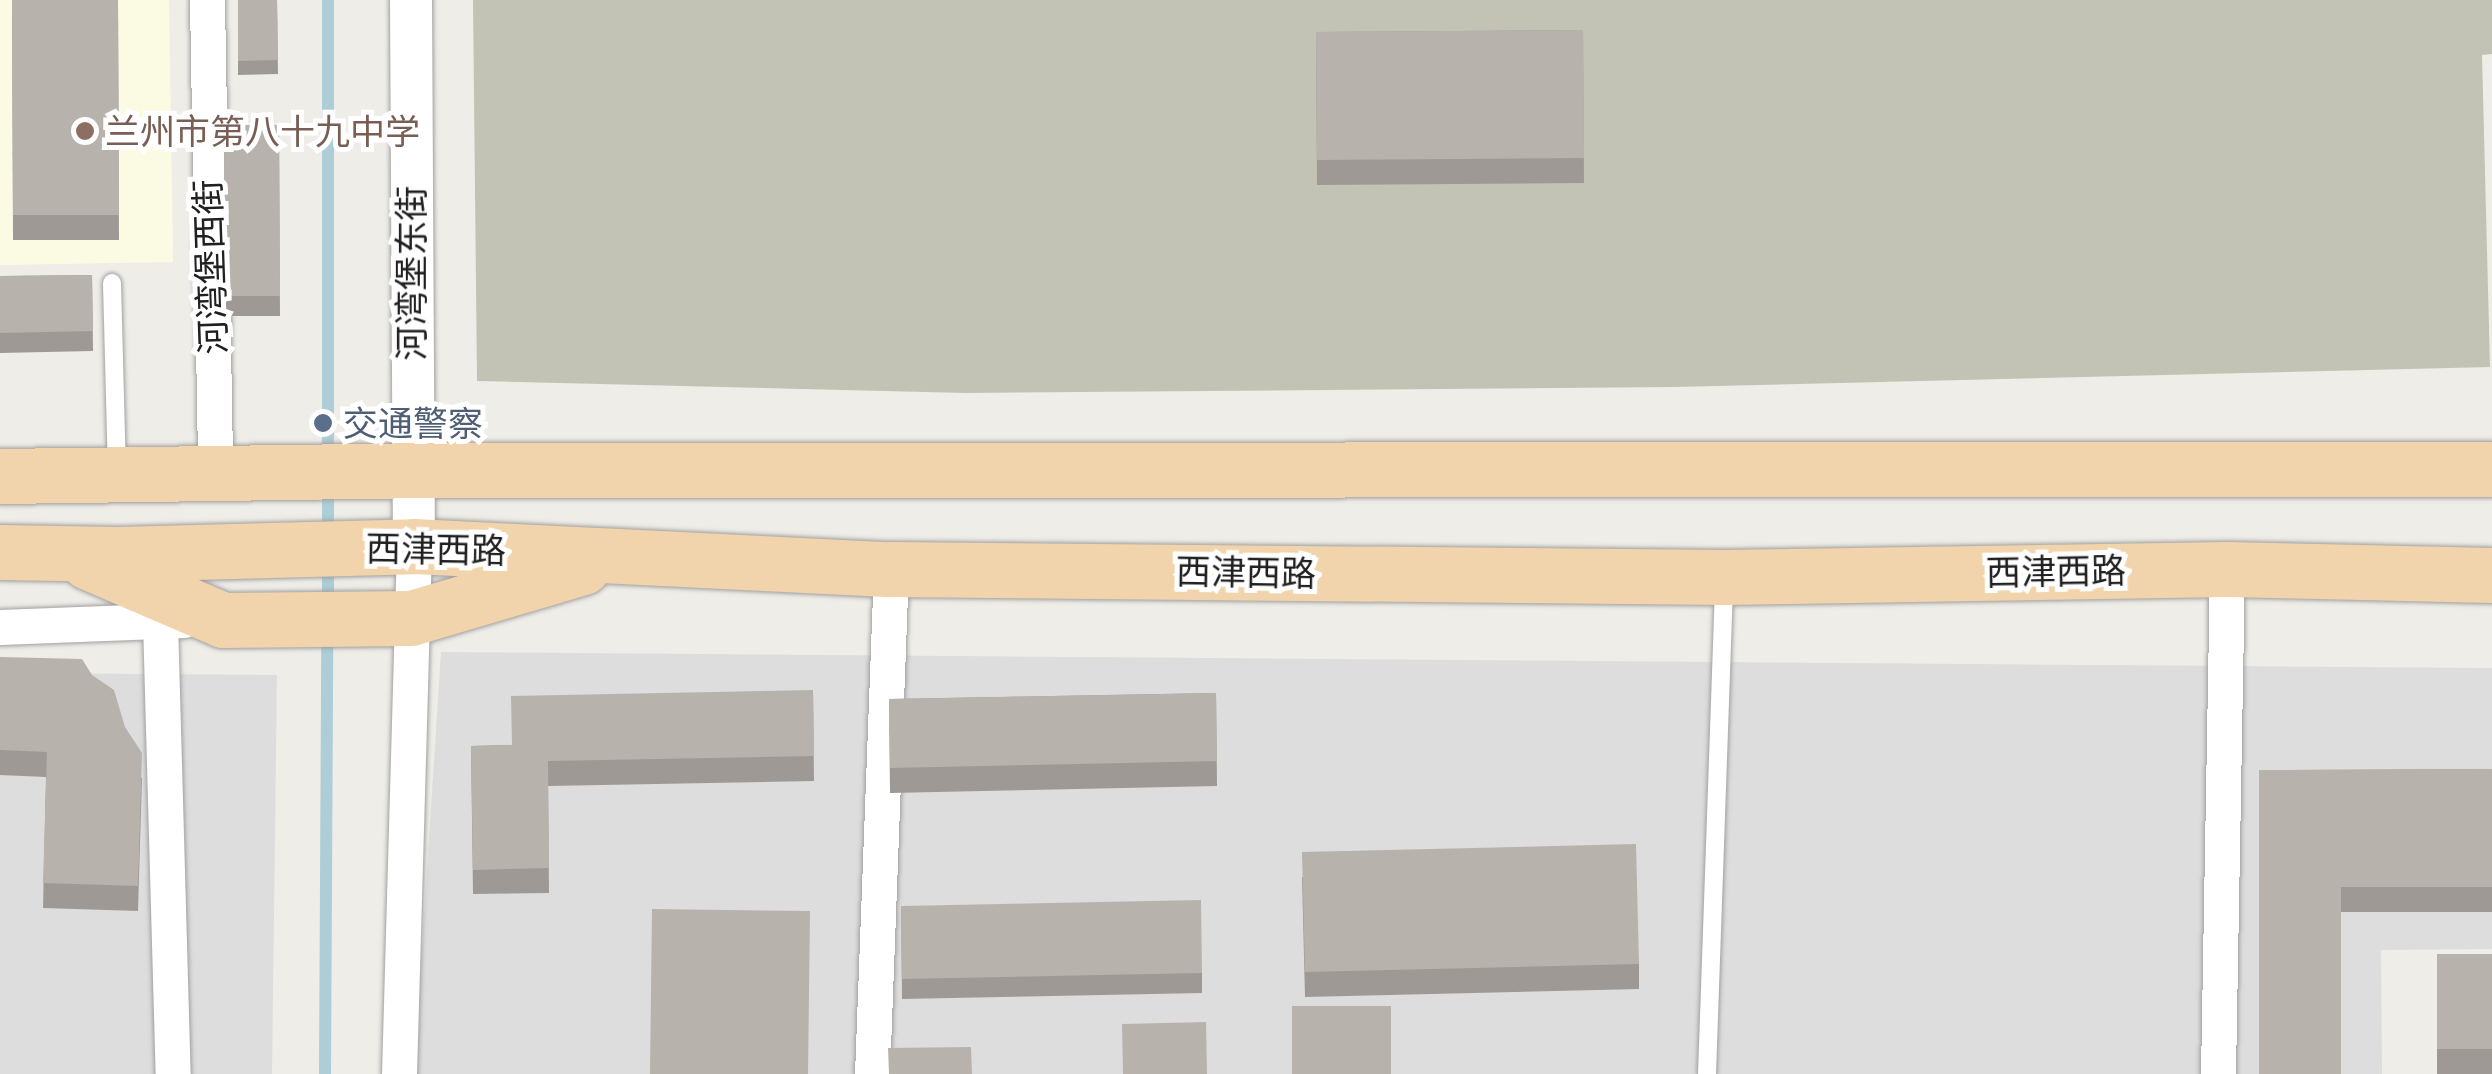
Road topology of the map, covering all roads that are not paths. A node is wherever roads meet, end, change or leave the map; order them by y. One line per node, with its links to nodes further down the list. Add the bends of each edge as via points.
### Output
1 (206, 0): 6 (street, 河湾堡西街)
2 (411, 0): 5 (street, 河湾堡东街)
3 (112, 283): 7 (lane)
4 (2492, 468): 5 (main road)
5 (397, 471): 6 (main road); 9 (street, 河湾堡东街)
6 (237, 473): 7 (main road)
7 (117, 475): 8 (main road)
8 (0, 476)
9 (398, 546): 11 (main road, 西津西路); 12 (main road, 西津西路); 17 (street)
10 (0, 552): 11 (main road, 西津西路)
11 (67, 553): 18 (main road)
12 (622, 556): 14 (main road, 西津西路); 17 (main road)
13 (2227, 568): 15 (main road, 西津西路); 16 (main road, 西津西路); 25 (street)
14 (891, 569): 16 (main road, 西津西路); 23 (street)
15 (2492, 574)
16 (1724, 577): 24 (lane)
17 (412, 618): 18 (main road); 22 (street)
18 (223, 620): 19 (street)
19 (160, 621): 20 (street); 21 (street)
20 (0, 627)
21 (173, 1074)
22 (399, 1074)
23 (872, 1074)
24 (1706, 1074)
25 (2218, 1074)

